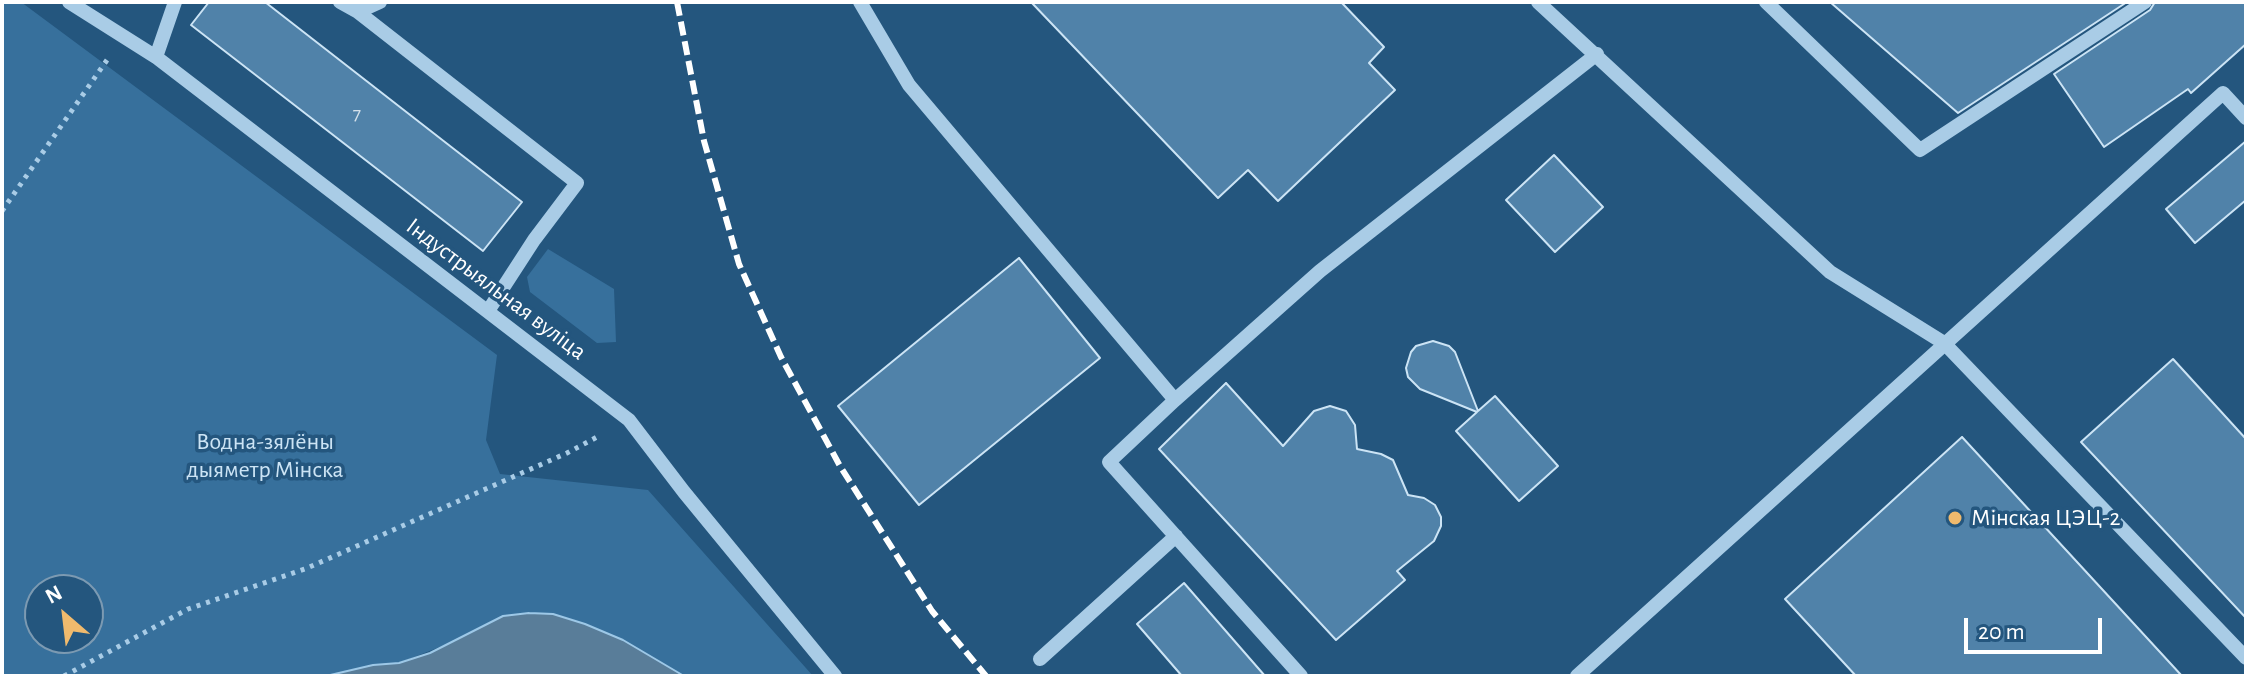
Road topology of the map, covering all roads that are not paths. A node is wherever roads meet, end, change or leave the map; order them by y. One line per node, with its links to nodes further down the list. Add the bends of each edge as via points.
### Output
1 (69, 2): 11 (street, Індустрыяльная вуліца)
2 (175, 2): 11 (street)
3 (340, 2): 9 (street)
4 (380, 2): 9 (street)
5 (860, 2): 15 (street, via 909,85)
6 (1538, 2): 10 (street)
7 (1766, 2): 8 (street, via 1920,150)
8 (2145, 2)
9 (358, 12): 13 (street, via 577,183)
10 (1597, 54): 14 (street, via 1830,272); 15 (street, via 1320,271)
11 (156, 57): 13 (street, Індустрыяльная вуліца)
12 (2246, 118): 14 (street, via 2223,93)
13 (488, 311): 19 (street, Індустрыяльная вуліца, via 629,420)
14 (1944, 343): 17 (street); 21 (street)
15 (1175, 400): 16 (street, via 1109,462)
16 (1176, 536): 18 (street); 20 (street)
17 (2246, 658)
18 (1040, 659)
19 (835, 676)
20 (1301, 676)
21 (1577, 676)

